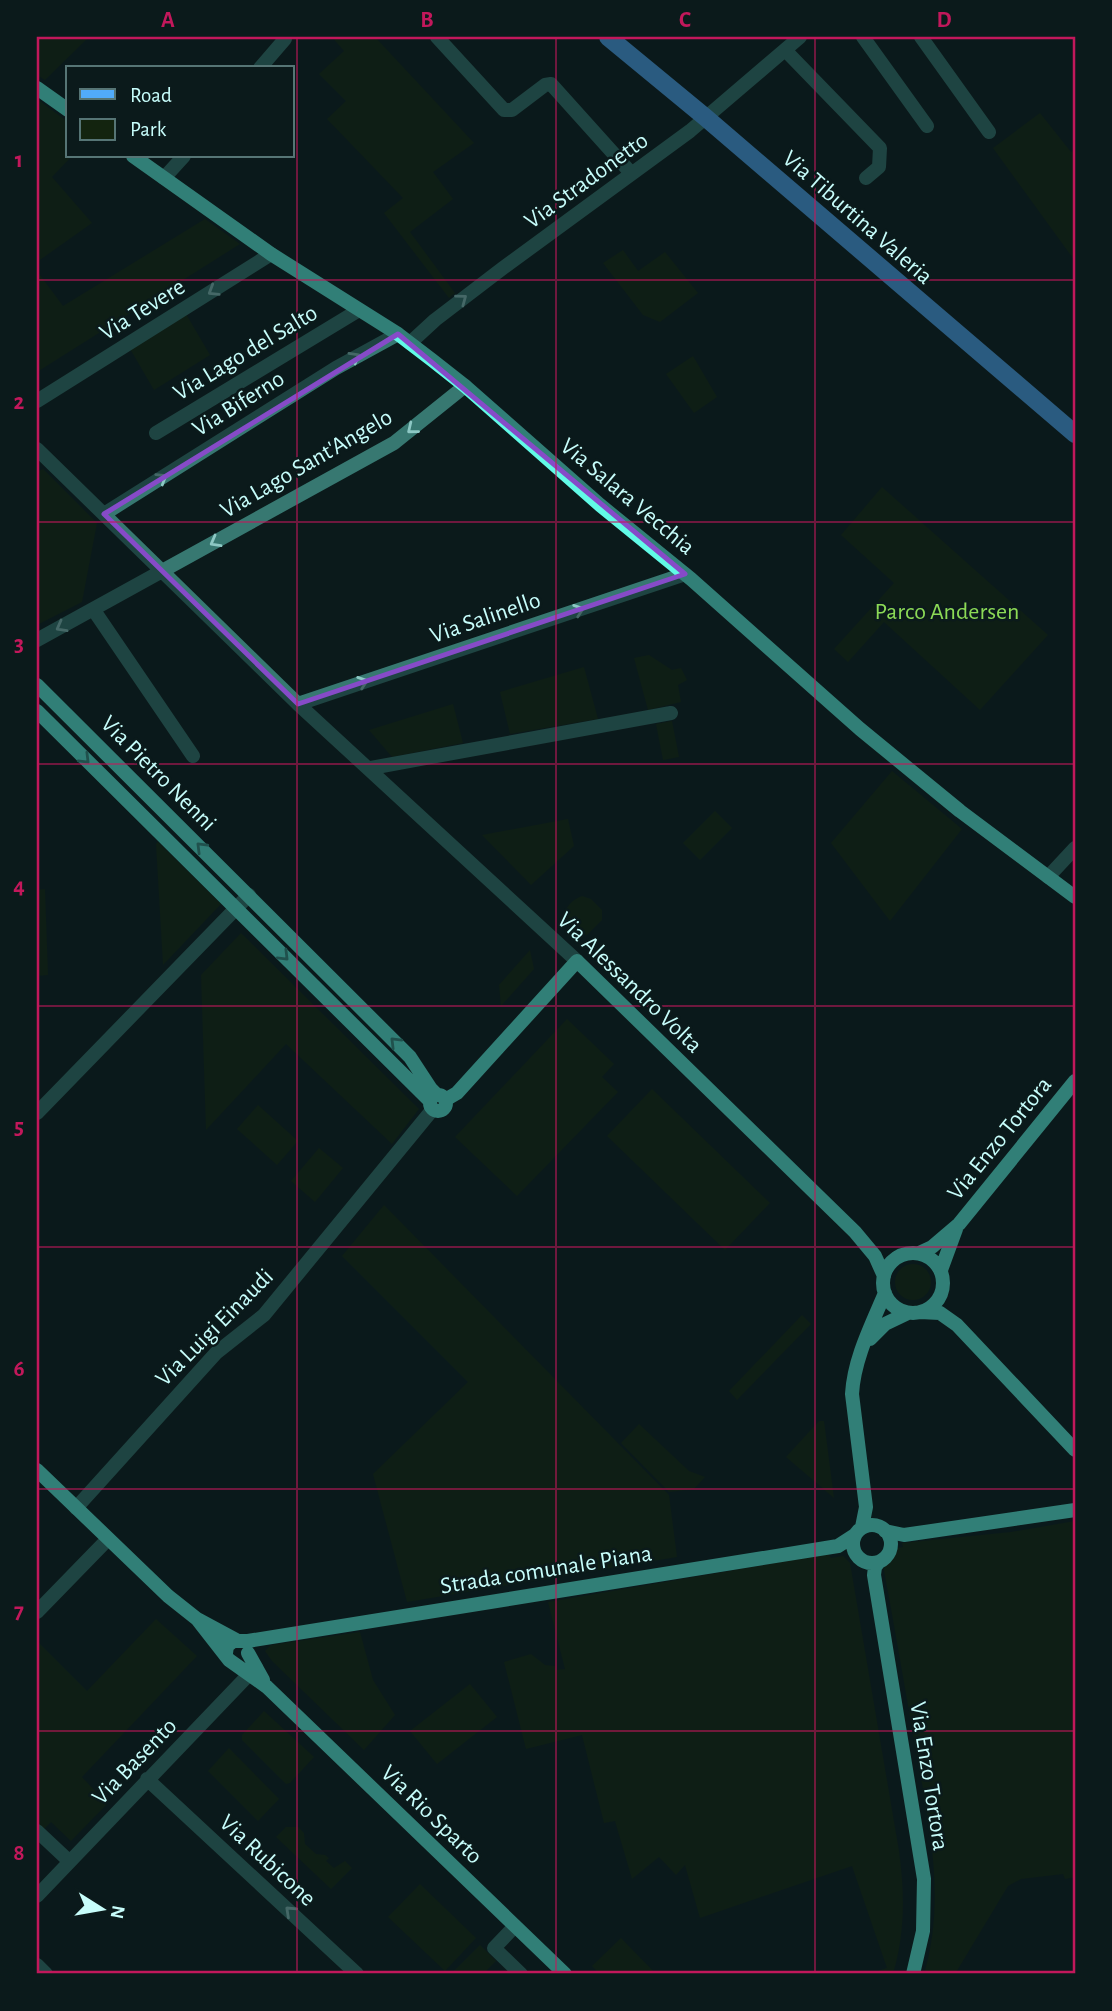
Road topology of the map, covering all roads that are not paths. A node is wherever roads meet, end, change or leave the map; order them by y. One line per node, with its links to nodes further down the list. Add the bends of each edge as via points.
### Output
1 (437, 37): 16 (street, via 504,110 512,110 551,85)
2 (608, 37): 11 (main road, Via Tiburtina Valeria)
3 (800, 37): 7 (street, Via Stradonetto)
4 (863, 37): 12 (street)
5 (921, 37): 13 (street)
6 (285, 39): 8 (street)
7 (785, 50): 11 (street, Via Stradonetto); 18 (street, via 880,148 878,167)
8 (262, 66)
9 (37, 88): 10 (street)
10 (66, 109)
11 (705, 117): 16 (street, Via Stradonetto); 25 (main road, Via Tiburtina Valeria)
12 (927, 126)
13 (989, 132)
14 (136, 158): 17 (street, Via Salara Vecchia)
15 (182, 158): 17 (street)
16 (632, 173): 21 (street, Via Stradonetto, one-way to 16)
17 (164, 178): 19 (street, Via Salara Vecchia)
18 (866, 178)
19 (271, 254): 20 (street, Via Salara Vecchia); 23 (street, Via Tevere, one-way to 23)
20 (359, 310): 21 (street, Via Salara Vecchia); 24 (street, Via Lago del Salto)
21 (404, 339): 22 (street, Via Salara Vecchia); 27 (street, Via Biferno, one-way to 21, via 336,368)
22 (465, 386): 28 (street, Via Lago Sant'Angelo, one-way to 28, via 394,443); 29 (street, Via Salara Vecchia)
23 (37, 401)
24 (156, 433)
25 (1075, 434)
26 (37, 449): 27 (street, Via Alessandro Volta)
27 (104, 514): 28 (street, Via Alessandro Volta)
28 (164, 570): 30 (street); 33 (street, Via Alessandro Volta)
29 (685, 574): 33 (street, Via Salinello, one-way to 29); 39 (street, Via Salara Vecchia, via 860,729)
30 (93, 609): 31 (street, one-way to 31); 36 (street)
31 (37, 640)
32 (37, 685): 40 (street, Via Pietro Nenni, one-way to 32)
33 (298, 704): 37 (street, Via Alessandro Volta)
34 (37, 711): 42 (street, Via Pietro Nenni, one-way to 42)
35 (671, 713): 37 (street)
36 (193, 756)
37 (371, 768): 43 (street, Via Alessandro Volta)
38 (1075, 848): 39 (street)
39 (1048, 877): 41 (street, Via Salara Vecchia)
40 (249, 895): 42 (street); 45 (street, Via Pietro Nenni, one-way to 40, via 410,1058)
41 (1075, 897)
42 (236, 908): 45 (street, Via Pietro Nenni, one-way to 45); 46 (street)
43 (577, 961): 45 (street, via 457,1093); 48 (street, Via Alessandro Volta)
44 (1075, 1081): 47 (street, Via Enzo Tortora)
45 (436, 1101): 60 (street, Via Luigi Einaudi, via 264,1315 216,1353)
46 (37, 1113)
47 (959, 1224): 49 (street, Via Enzo Tortora); 51 (street, Via Enzo Tortora)
48 (855, 1232): 50 (street, Via Alessandro Volta); 52 (street, Via Alessandro Volta)
49 (919, 1253): 50 (street); 51 (street)
50 (904, 1255): 52 (street, via 891,1263)
51 (940, 1270): 53 (street)
52 (884, 1276): 54 (street)
53 (942, 1291): 55 (street, via 934,1305); 56 (street)
54 (885, 1293): 55 (street, via 890,1302); 57 (street)
55 (914, 1312): 56 (street, via 940,1313); 57 (street, via 885,1324)
56 (957, 1325): 58 (street)
57 (864, 1345): 62 (street, via 852,1394 866,1507)
58 (1075, 1450)
59 (37, 1470): 60 (street, Via Rio Sparto)
60 (76, 1508): 63 (street, Via Rio Sparto)
61 (1075, 1510): 62 (street, Strada comunale Piana, via 904,1535)
62 (874, 1533): 64 (street, Strada comunale Piana); 65 (street); 66 (street, via 888,1554)
63 (108, 1539): 67 (street); 68 (street, Via Rio Sparto)
64 (838, 1546): 65 (street, Strada comunale Piana); 69 (street, Strada comunale Piana, via 262,1638)
65 (853, 1550): 66 (street, via 857,1557)
66 (871, 1562): 81 (street, Via Enzo Tortora, via 924,1879 923,1931)
67 (37, 1612)
68 (197, 1619): 69 (street, Via Rio Sparto); 70 (street, Via Rio Sparto)
69 (243, 1646): 70 (street, Via Rio Sparto); 70 (street, Strada comunale Piana, via 227,1646)
70 (242, 1665): 71 (street, Via Basento, via 231,1692); 75 (street, Via Rio Sparto)
71 (147, 1779): 73 (street, Via Basento); 78 (street, Via Rubicone, one-way to 71)
72 (37, 1830): 73 (street)
73 (69, 1861): 74 (street, Via Basento)
74 (37, 1896)
75 (515, 1926): 79 (street, via 494,1948); 80 (street, Via Rio Sparto)
76 (37, 1965): 77 (street)
77 (47, 1974)
78 (357, 1974)
79 (521, 1974)
80 (565, 1974)
81 (913, 1974)

